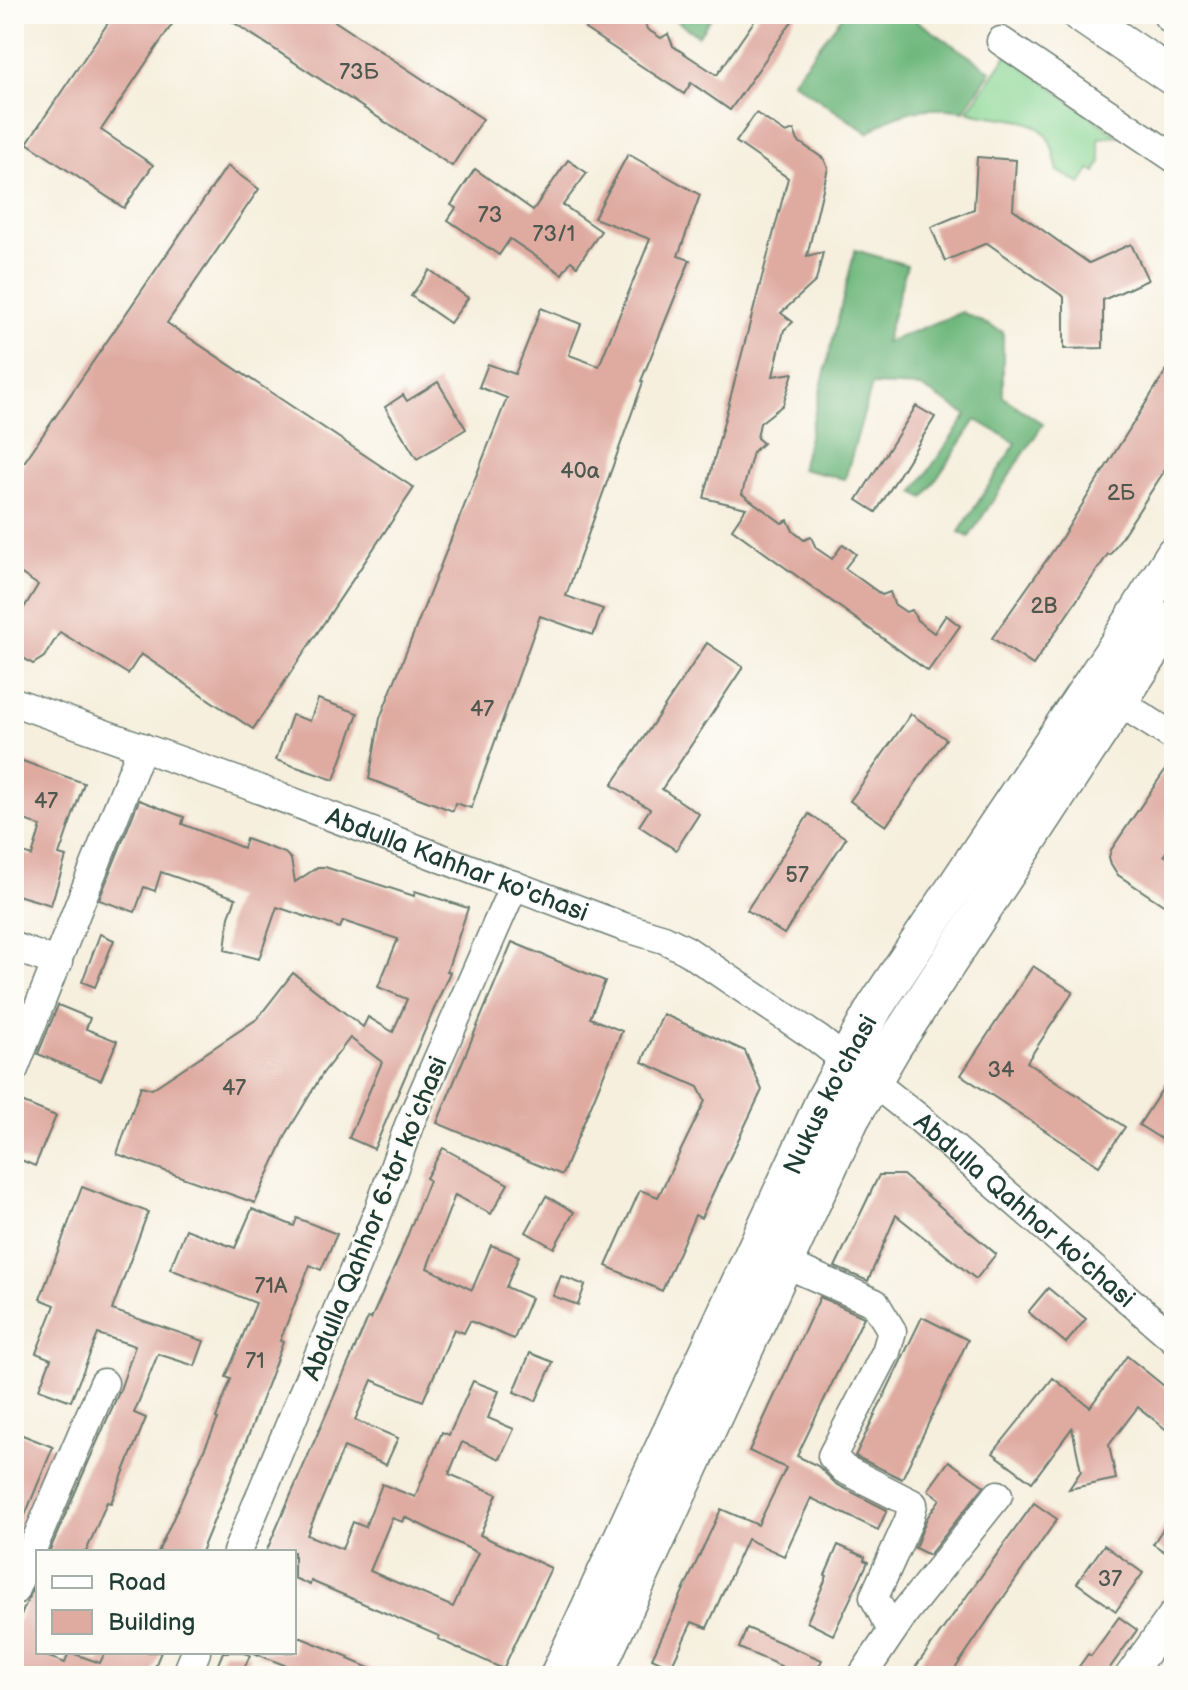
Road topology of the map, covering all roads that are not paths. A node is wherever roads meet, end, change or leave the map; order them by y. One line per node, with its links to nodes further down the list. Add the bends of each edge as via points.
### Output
1 (1080, 14): 3 (main road)
2 (1001, 41): 4 (street)
3 (1174, 78)
4 (1174, 158)
5 (1174, 554): 15 (main road, Nukus ko'chasi, via 875,1007)
6 (1174, 618): 8 (main road, Nukus ko'chasi)
7 (14, 702): 10 (street, Abdulla Kahhar ko'chasi)
8 (1119, 702): 9 (street); 15 (main road, Nukus ko'chasi, via 893,1047)
9 (1174, 737)
10 (142, 747): 11 (street, Abdulla Kahhar ko'chasi); 13 (street)
11 (514, 885): 15 (street, Abdulla Kahhar ko'chasi, via 686,950); 20 (street, Abdulla Qahhor 6-tor koʻchasi, via 409,1125)
12 (14, 947): 13 (street)
13 (58, 963): 14 (street)
14 (14, 1069)
15 (859, 1071): 16 (main road, Nukus ko'chasi, via 851,1119); 17 (street, Abdulla Qahhor ko'chasi); 27 (main road, Nukus ko'chasi, via 770,1214)
16 (784, 1263): 23 (street, via 875,1303 892,1331 832,1456 844,1469 913,1504 874,1597); 28 (main road, Nukus ko'chasi)
17 (1174, 1339)
18 (104, 1383): 21 (street)
19 (998, 1495): 23 (street)
20 (238, 1550)
21 (14, 1591)
22 (1174, 1613): 25 (street)
23 (892, 1631): 29 (street)
24 (195, 1654): 26 (street)
25 (1150, 1662): 30 (street)
26 (186, 1676)
27 (558, 1676)
28 (594, 1676)
29 (862, 1676)
30 (1129, 1676)

